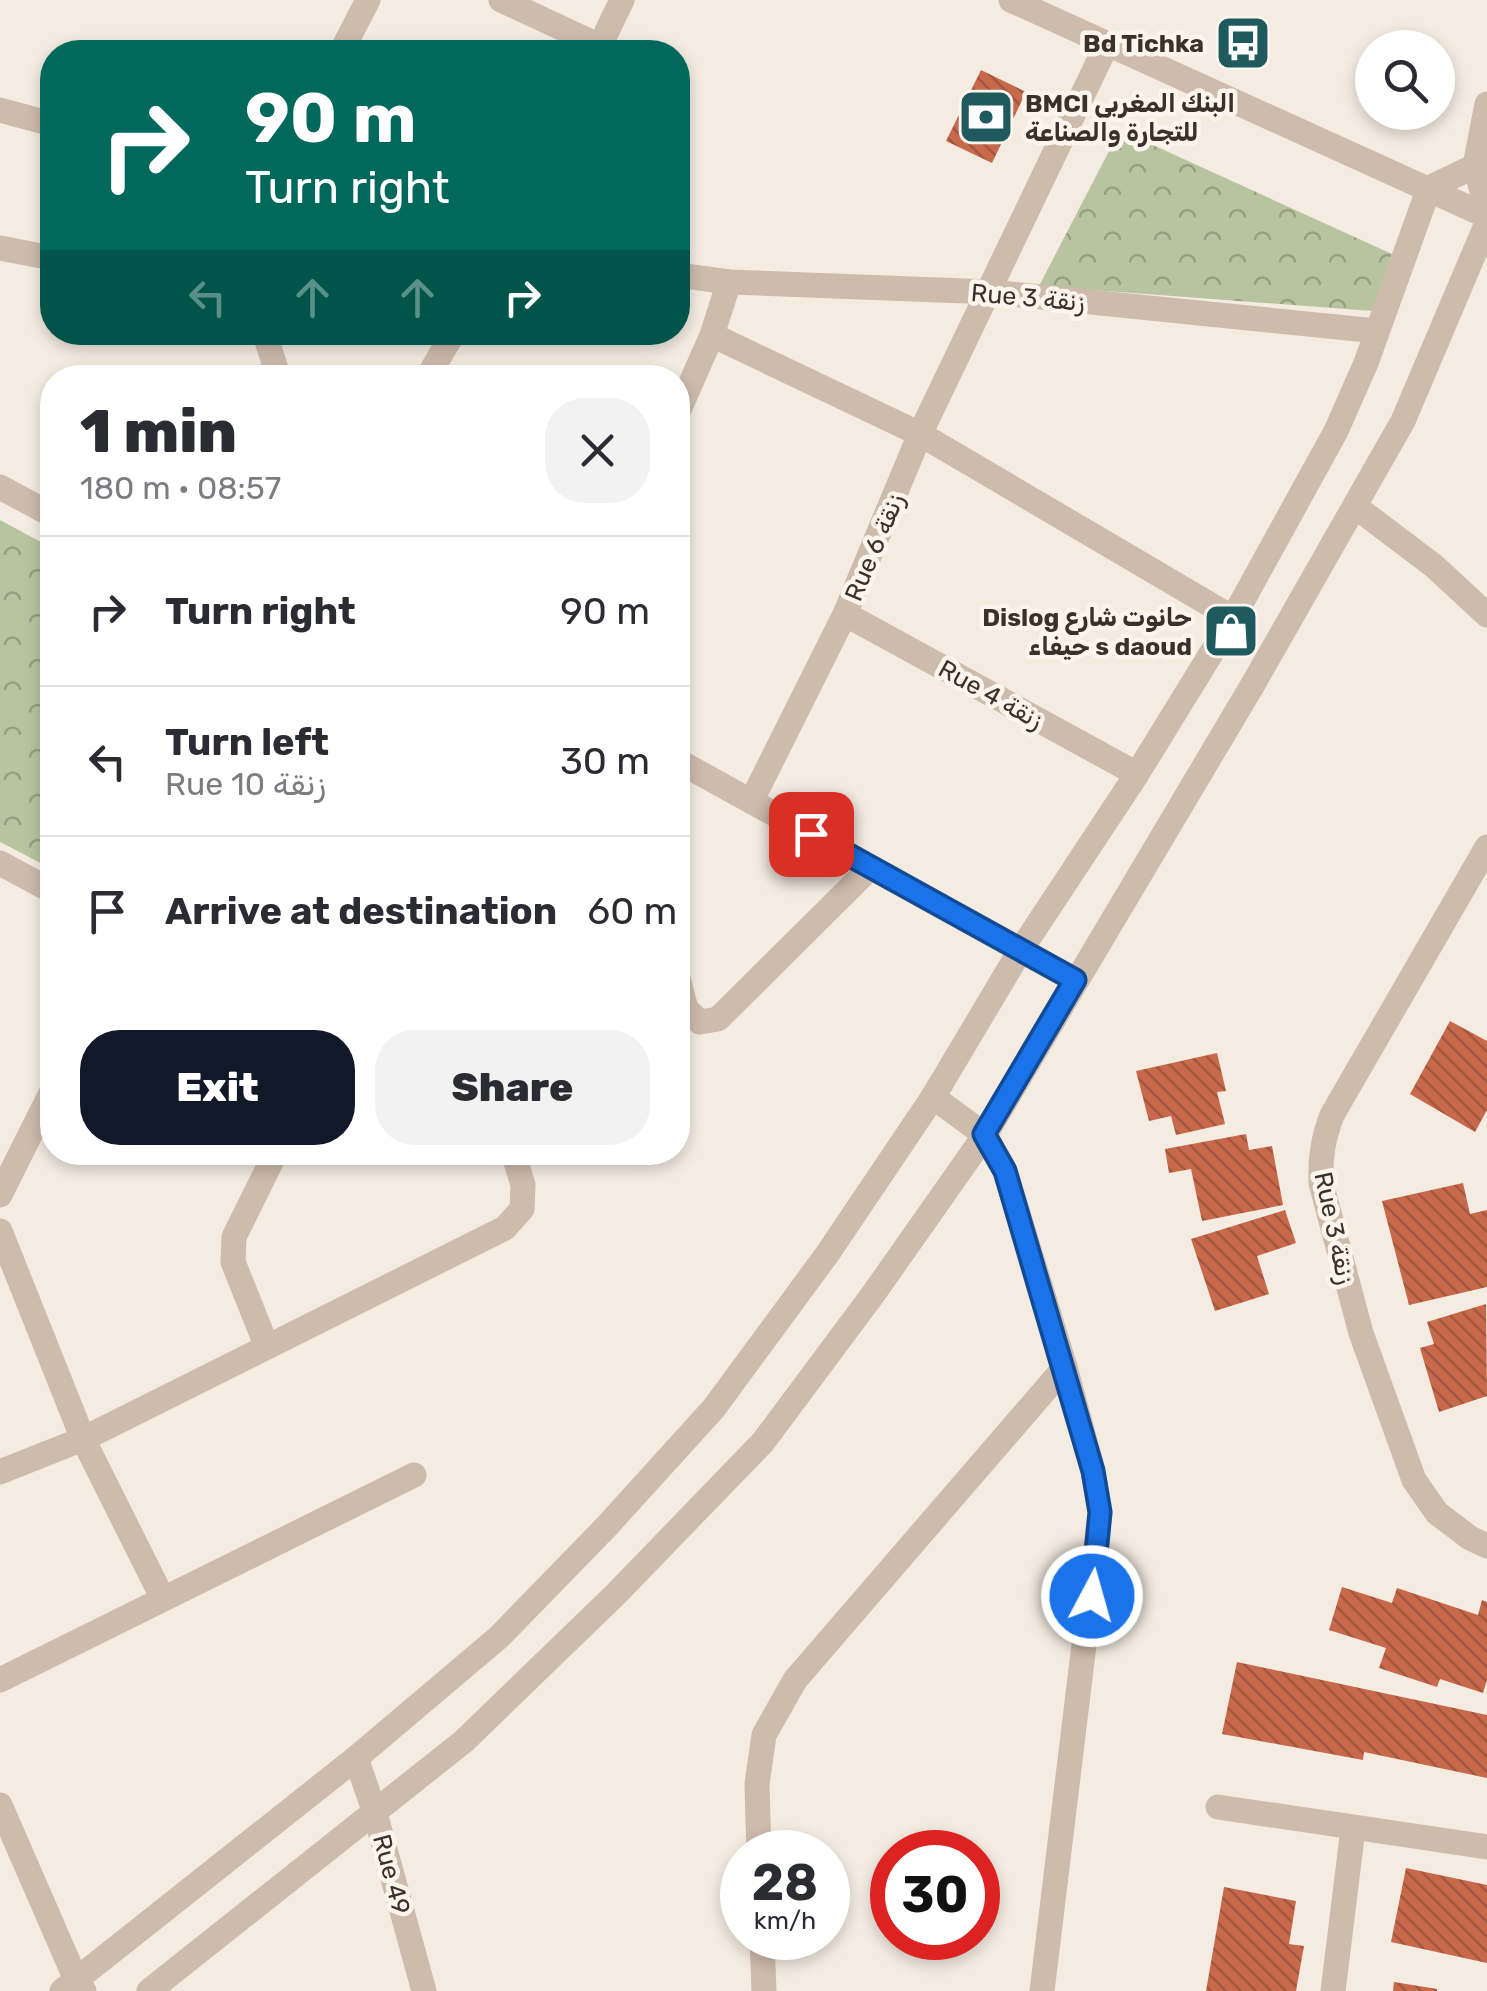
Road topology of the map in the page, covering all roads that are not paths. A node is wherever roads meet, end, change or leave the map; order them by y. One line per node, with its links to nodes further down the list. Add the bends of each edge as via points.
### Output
1 (368, 0): 5 (street)
2 (501, 0): 6 (street)
3 (622, 0): 7 (street)
4 (1011, 0): 8 (street)
5 (347, 40)
6 (581, 40)
7 (603, 40)
8 (1107, 44): 13 (street); 19 (street, Rue 6 زنقة)
9 (1487, 104): 12 (street)
10 (0, 110): 11 (street)
11 (40, 121)
12 (1475, 166): 13 (street); 14 (street)
13 (1429, 188): 14 (street); 20 (street)
14 (1487, 216): 25 (street, via 1403,420)
15 (0, 248): 16 (street)
16 (40, 256)
17 (690, 277): 18 (street, Rue 3 زنقة)
18 (729, 282): 19 (street, Rue 3 زنقة); 21 (street)
19 (991, 292): 20 (street, Rue 3 زنقة); 23 (street, Rue 6 زنقة)
20 (1377, 331): 29 (street, via 1336,431)
21 (712, 334): 22 (street); 23 (street)
22 (690, 384)
23 (920, 434): 27 (street, Rue 6 زنقة); 29 (street)
24 (0, 487): 26 (street)
25 (1356, 506): 28 (street); 38 (street)
26 (40, 509)
27 (845, 614): 31 (street, Rue 4 زنقة); 32 (street, Rue 6 زنقة)
28 (1487, 615)
29 (1233, 618): 31 (street)
30 (690, 767): 32 (street)
31 (1137, 774): 37 (street)
32 (752, 800): 35 (street)
33 (1487, 848): 52 (street, Rue 3 زنقة, via 1332,1116 1320,1160 1344,1277 1414,1480 1452,1526)
34 (0, 863): 36 (street)
35 (870, 868): 37 (street); 39 (street, via 718,1019 700,1022)
36 (40, 885)
37 (1020, 951): 38 (street); 40 (street)
38 (1075, 980): 42 (street)
39 (690, 1012)
40 (934, 1097): 42 (street); 55 (street, via 714,1408 498,1638)
41 (40, 1115): 45 (street)
42 (984, 1134): 48 (street, via 1005,1171); 58 (street, via 764,1442 478,1727)
43 (270, 1165): 47 (street, via 234,1236 233,1262)
44 (516, 1165): 47 (street, via 522,1210 505,1228)
45 (0, 1195)
46 (0, 1231): 49 (street)
47 (267, 1347): 49 (street)
48 (1065, 1367): 60 (street, via 795,1680 764,1734); 67 (street, via 1100,1512)
49 (84, 1439): 50 (street); 53 (street)
50 (0, 1472)
51 (414, 1475): 53 (street)
52 (1487, 1546)
53 (163, 1600): 54 (street)
54 (0, 1680)
55 (356, 1758): 58 (street, Rue 49); 63 (street)
56 (0, 1805): 63 (street)
57 (1218, 1807): 59 (street)
58 (375, 1812): 64 (street); 65 (street, Rue 49)
59 (1353, 1829): 61 (street); 68 (street)
60 (759, 1830)
61 (1487, 1847)
62 (763, 1960): 66 (street)
63 (74, 1988)
64 (149, 1991)
65 (424, 1991)
66 (764, 1991)
67 (1042, 1991)
68 (1332, 1991)

